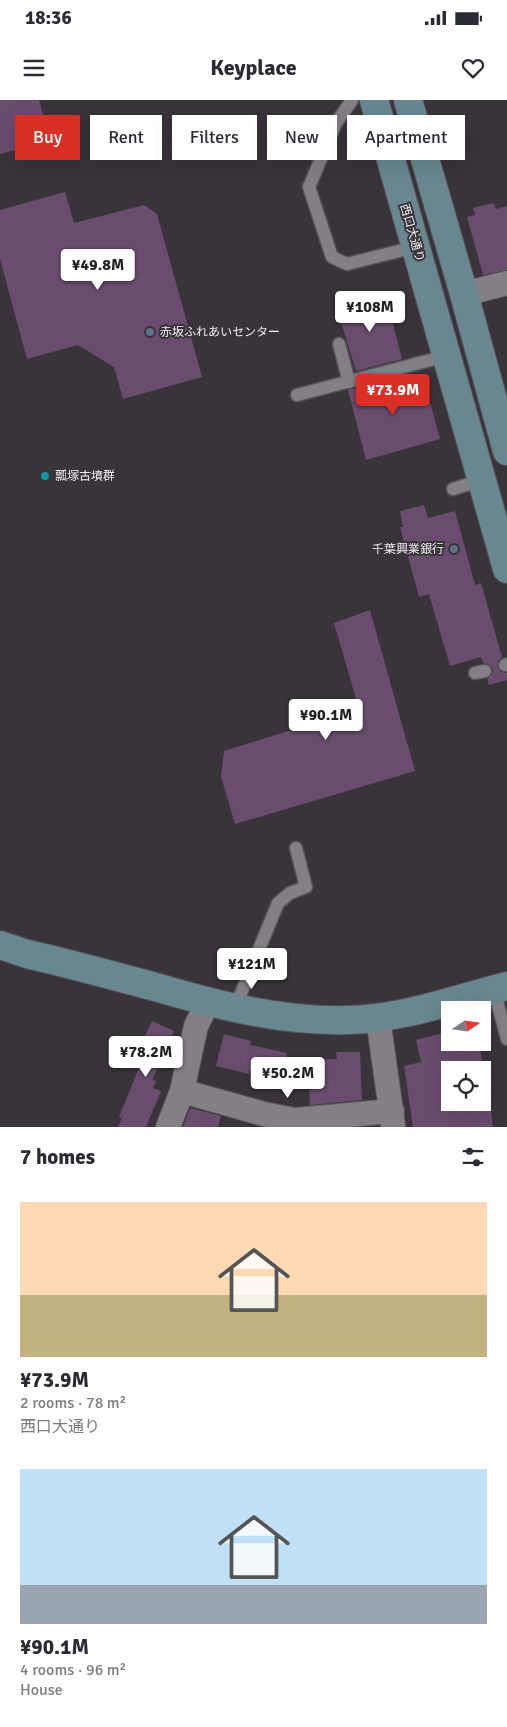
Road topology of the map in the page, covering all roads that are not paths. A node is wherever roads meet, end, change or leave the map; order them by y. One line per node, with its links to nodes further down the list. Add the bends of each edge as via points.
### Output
1 (352, 100): 4 (lane, via 336,123 309,187 332,257 347,264)
2 (374, 100): 4 (street, 西口大通り)
3 (408, 100): 6 (street)
4 (415, 247): 8 (street, 西口大通り)
5 (507, 283): 6 (street)
6 (464, 294): 11 (street)
7 (339, 344): 9 (lane)
8 (446, 356): 9 (lane); 12 (street, 西口大通り)
9 (349, 382): 10 (lane)
10 (297, 396)
11 (507, 451)
12 (482, 480): 13 (lane); 14 (street, 西口大通り)
13 (453, 489)
14 (507, 569)
15 (296, 848): 19 (lane, via 306,887 290,893 278,903)
16 (0, 945): 18 (street)
17 (500, 988): 20 (street); 21 (lane)
18 (208, 1002): 19 (street); 22 (street, via 196,1026)
19 (235, 1008): 20 (street, via 306,1020)
20 (378, 1018): 23 (street)
21 (507, 1039)
22 (182, 1091): 24 (street); 25 (street)
23 (392, 1119): 24 (street)
24 (293, 1123)
25 (168, 1127)

